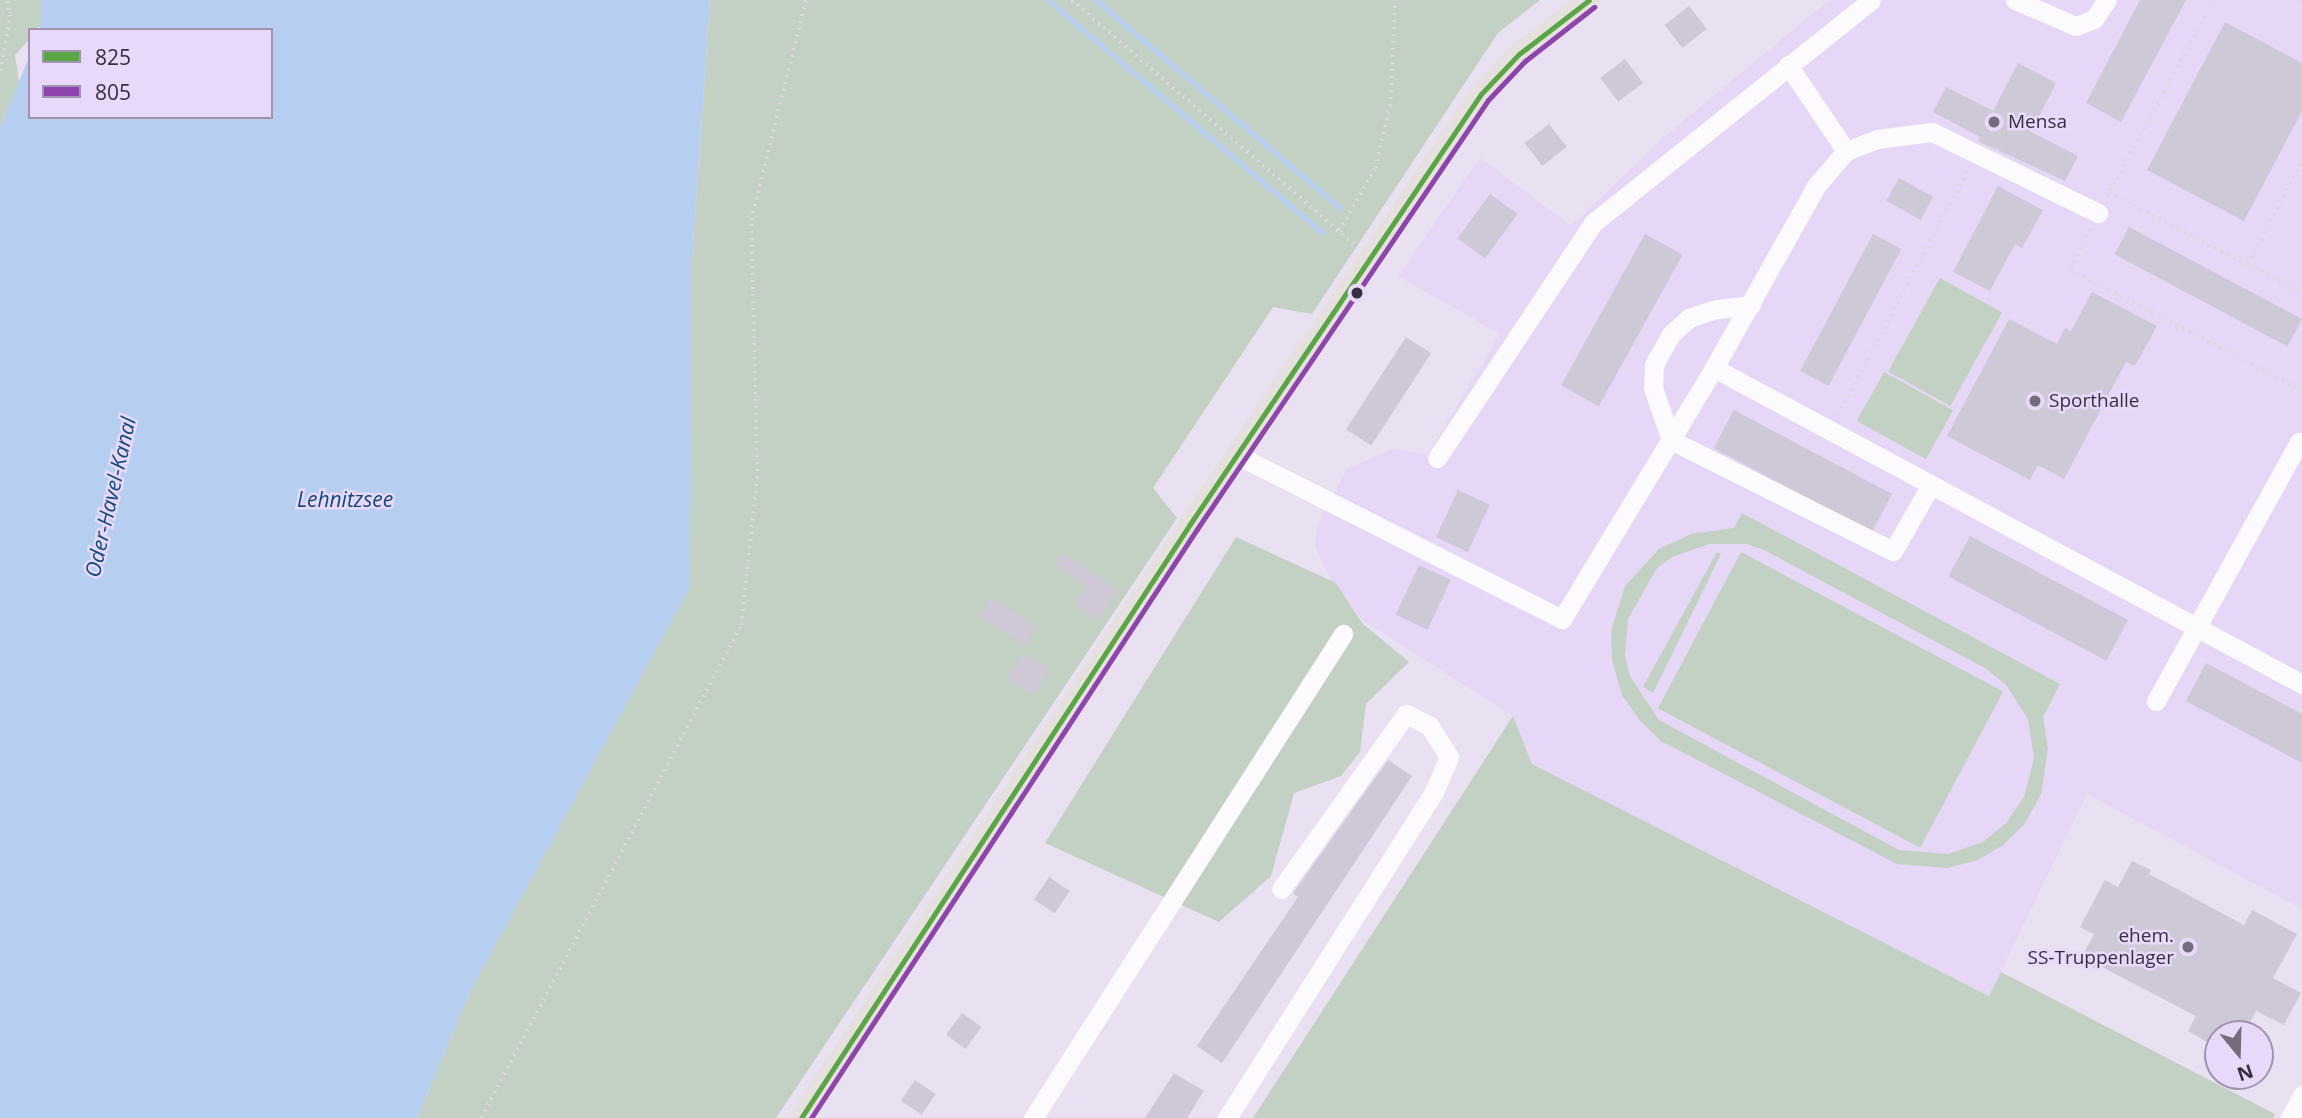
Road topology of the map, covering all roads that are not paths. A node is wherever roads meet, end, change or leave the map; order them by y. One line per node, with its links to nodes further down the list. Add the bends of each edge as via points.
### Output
1 (1589, 0): 12 (main road, via 1519,54 1481,94)
2 (1871, 0): 5 (lane)
3 (2015, 0): 4 (lane, via 2076,26 2094,19)
4 (2107, 0)
5 (1788, 65): 6 (lane); 13 (lane, via 1593,223)
6 (1846, 151): 7 (lane, via 1877,139 1932,132); 8 (lane, via 1816,186)
7 (2098, 213)
8 (1751, 305): 9 (lane); 10 (lane, via 1698,315 1671,334 1654,365 1653,388)
9 (1714, 368): 10 (lane); 14 (lane)
10 (1671, 439): 12 (lane, via 1562,619); 14 (lane, via 1893,551)
11 (2299, 442): 15 (lane)
12 (1237, 455): 21 (main road)
13 (1437, 458)
14 (1931, 485): 15 (lane)
15 (2196, 628): 17 (lane); 18 (lane)
16 (1343, 634): 22 (lane)
17 (2302, 684)
18 (2157, 701)
19 (1281, 889): 23 (lane, via 1406,714 1430,726 1449,757 1434,793)
20 (2302, 1095): 24 (lane)
21 (801, 1118)
22 (1032, 1118)
23 (1227, 1118)
24 (2290, 1118)

